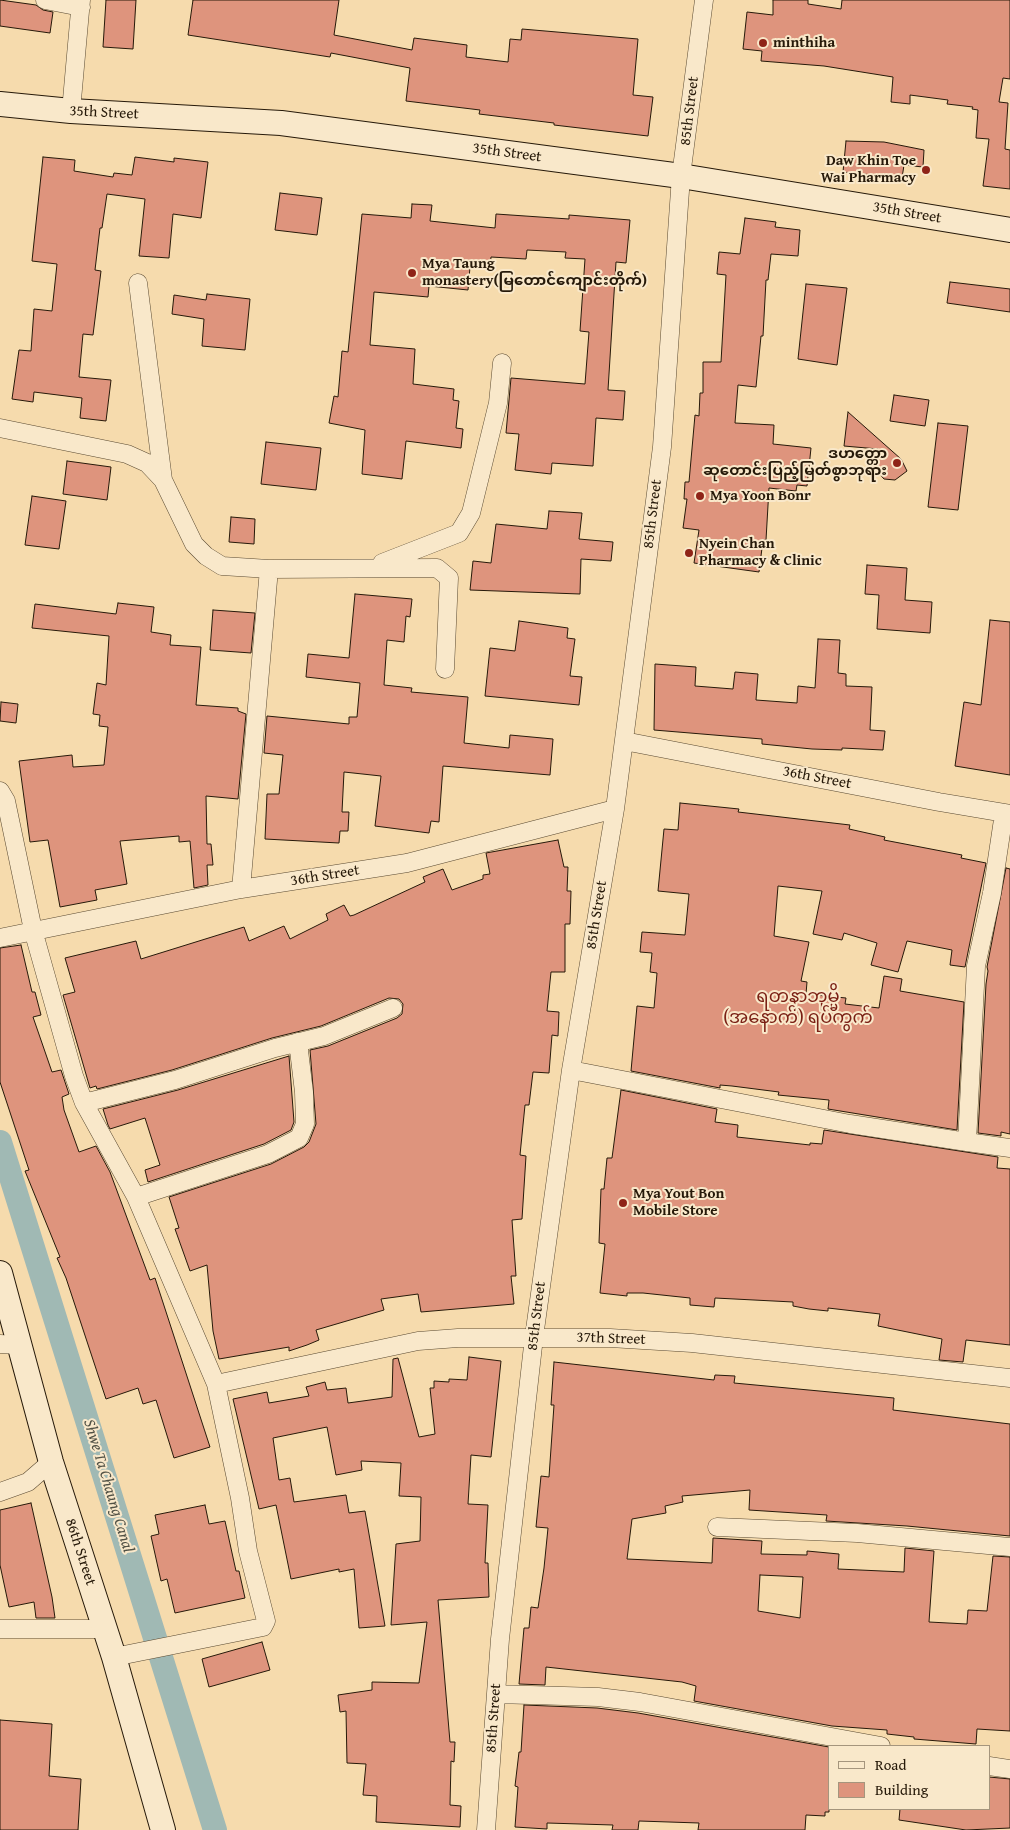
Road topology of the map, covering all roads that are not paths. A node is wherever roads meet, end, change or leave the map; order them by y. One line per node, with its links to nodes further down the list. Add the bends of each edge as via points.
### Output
1 (45, 0): 3 (street)
2 (704, 0): 6 (street, 85th Street)
3 (81, 3): 5 (street)
4 (0, 104): 5 (main road, 35th Street)
5 (71, 111): 6 (main road, 35th Street, via 281,123)
6 (682, 176): 7 (main road, 35th Street); 15 (street, 85th Street, via 662,446)
7 (1010, 230)
8 (138, 283): 11 (street)
9 (502, 363): 13 (street, via 498,404 471,513 459,533 368,567)
10 (0, 428): 11 (street, via 127,454 148,463)
11 (163, 480): 12 (street, via 194,544 206,556 222,566)
12 (269, 569): 13 (street); 19 (street)
13 (322, 569): 14 (street, via 437,568 449,578)
14 (445, 669)
15 (624, 741): 17 (street, 85th Street); 18 (street, 36th Street)
16 (0, 790): 20 (street, via 6,801)
17 (615, 809): 19 (street, 36th Street, via 407,863); 24 (street, 85th Street)
18 (1007, 813): 26 (street, via 976,966)
19 (241, 889): 20 (street, 36th Street)
20 (33, 930): 21 (street, 36th Street); 25 (street, via 58,1027)
21 (0, 938)
22 (393, 1008): 23 (street, via 324,1036)
23 (298, 1042): 25 (street, via 175,1080); 28 (street, via 305,1124 300,1138 268,1154)
24 (571, 1070): 26 (street, via 850,1124); 30 (street, 85th Street)
25 (84, 1103): 28 (street)
26 (967, 1142): 27 (street)
27 (1010, 1148)
28 (136, 1197): 33 (street)
29 (0, 1273): 31 (main road, 86th Street)
30 (534, 1338): 32 (street, 37th Street, via 692,1343); 33 (street, 37th Street, via 418,1341); 41 (street, 85th Street)
31 (9, 1344): 34 (main road, 86th Street)
32 (1010, 1378)
33 (216, 1384): 40 (street, via 248,1551 266,1624)
34 (51, 1462): 35 (street, via 28,1482); 39 (main road, 86th Street)
35 (0, 1492)
36 (717, 1527): 37 (street, via 857,1533)
37 (1010, 1547)
38 (0, 1629): 39 (street)
39 (104, 1629): 40 (main road, 86th Street)
40 (114, 1657): 45 (main road, 86th Street)
41 (496, 1694): 42 (street, via 598,1697 640,1702); 46 (street, 85th Street)
42 (876, 1745)
43 (990, 1766): 44 (street)
44 (1010, 1769)
45 (163, 1830)
46 (486, 1830)

